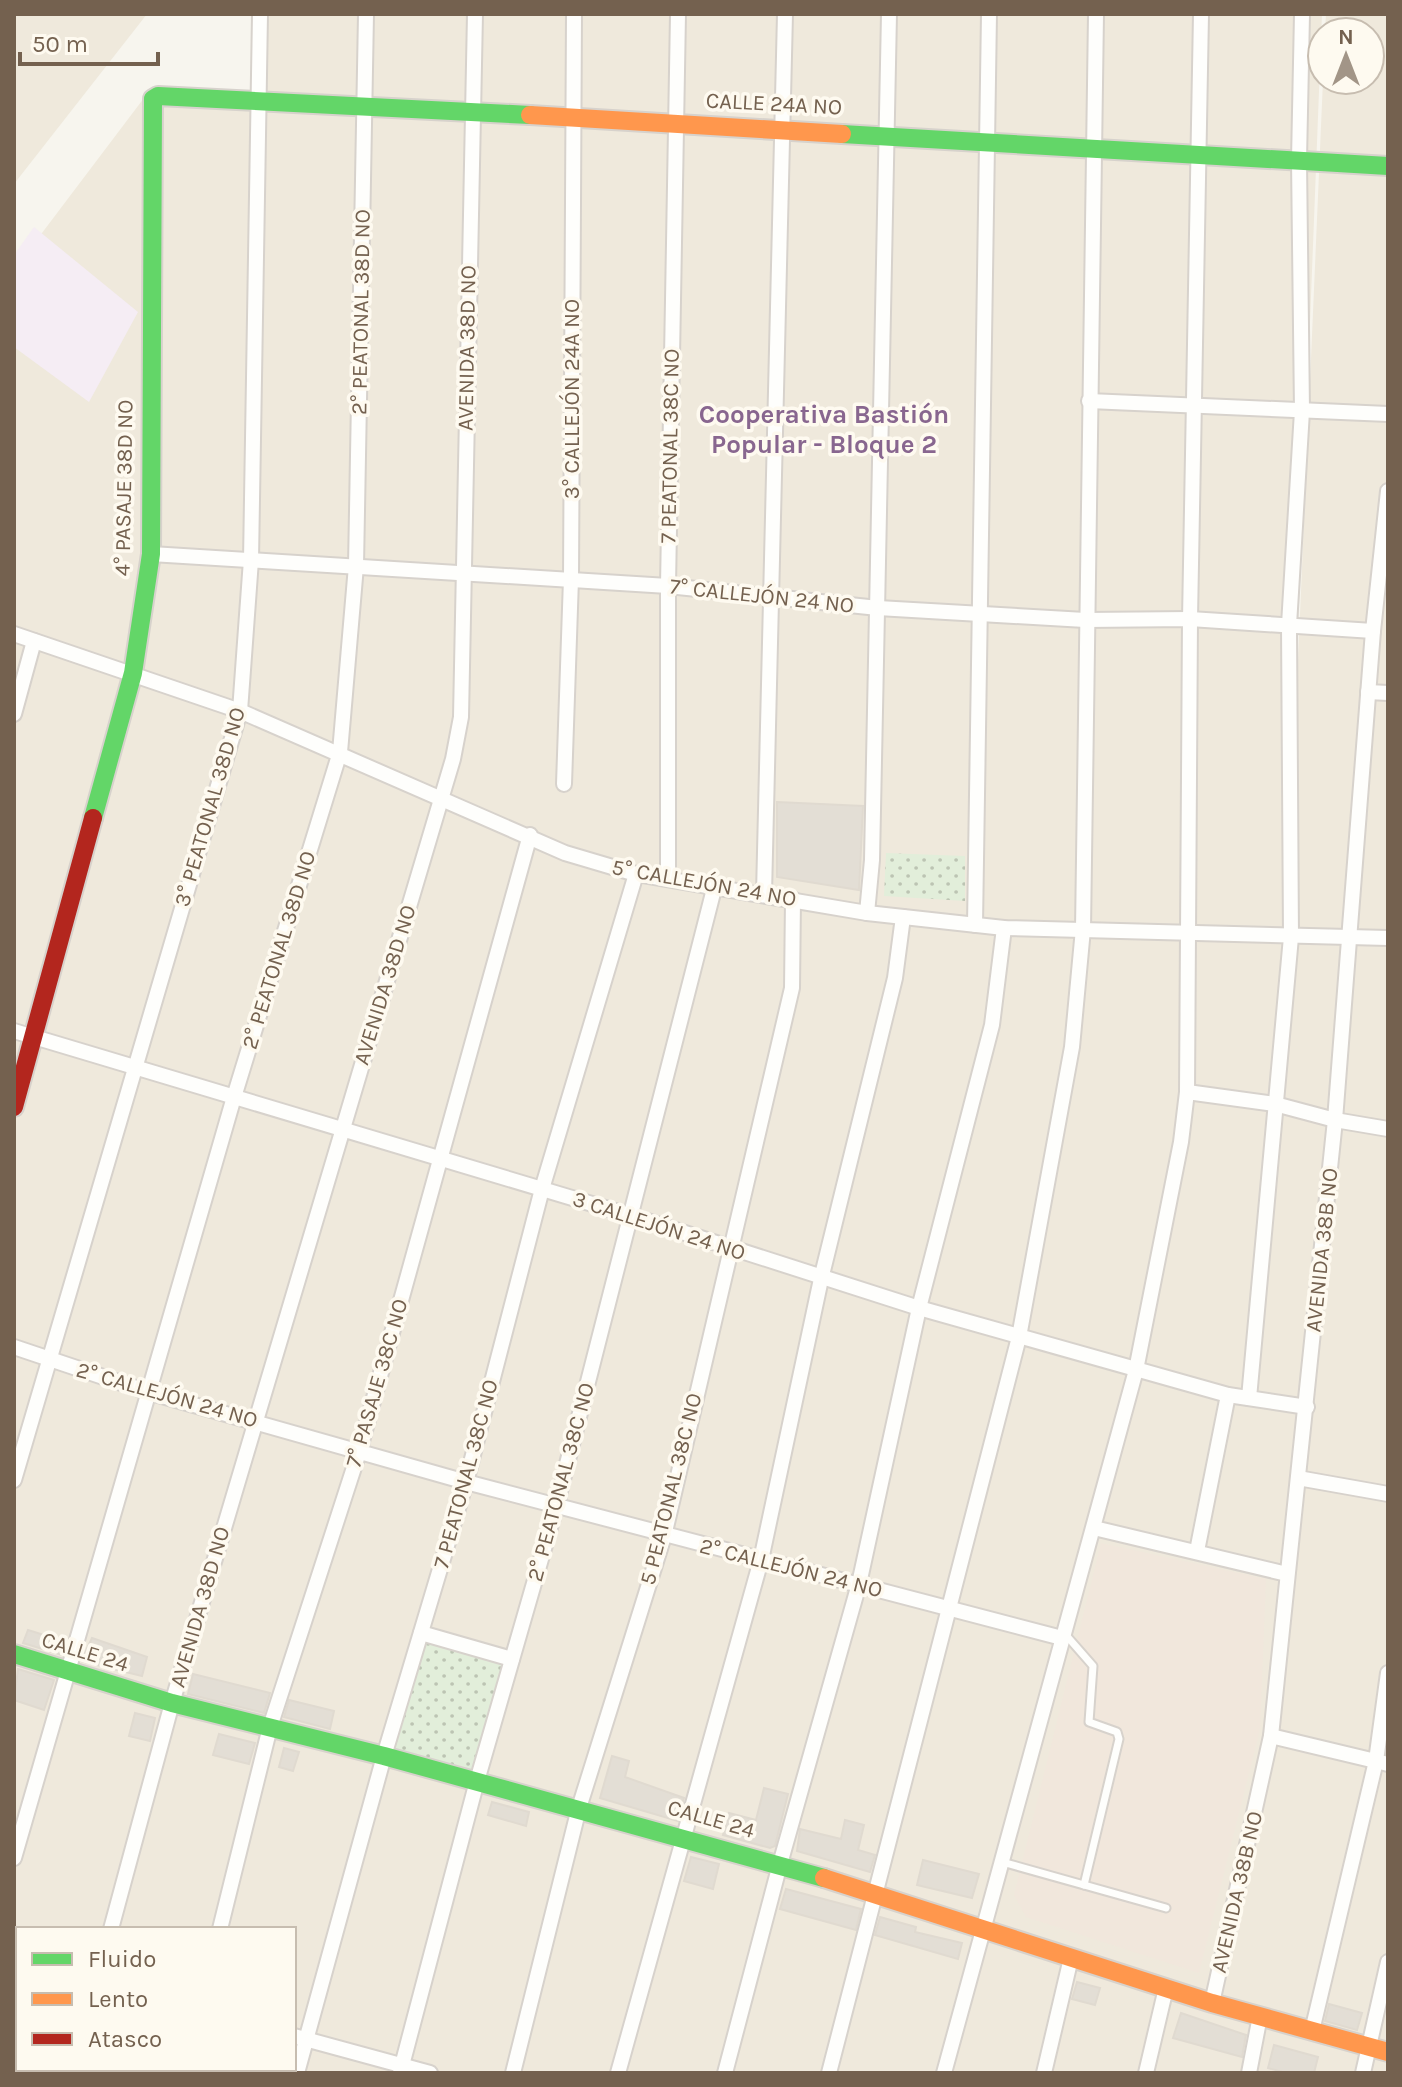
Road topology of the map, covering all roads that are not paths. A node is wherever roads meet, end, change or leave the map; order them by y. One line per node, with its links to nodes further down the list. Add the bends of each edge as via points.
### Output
1 (260, 14): 13 (street, 3° PEATONAL 38D NO)
2 (366, 14): 14 (street, 2° PEATONAL 38D NO)
3 (475, 14): 15 (street, AVENIDA 38D NO)
4 (574, 14): 16 (street, 3° CALLEJÓN 24A NO)
5 (678, 14): 17 (street, 7 PEATONAL 38C NO)
6 (785, 14): 18 (street)
7 (889, 14): 19 (street)
8 (989, 14): 20 (street)
9 (1096, 14): 21 (street)
10 (1201, 14): 22 (street)
11 (1302, 14): 23 (street)
12 (158, 96): 13 (street, CALLE 24A NO); 30 (street, 4° PASAJE 38D NO, via 151,106)
13 (261, 99): 14 (street, CALLE 24A NO); 31 (street, 3° PEATONAL 38D NO)
14 (365, 105): 15 (street, CALLE 24A NO); 32 (street, 2° PEATONAL 38D NO)
15 (472, 111): 16 (street, CALLE 24A NO); 33 (street, AVENIDA 38D NO)
16 (573, 117): 17 (street, CALLE 24A NO); 34 (street, 3° CALLEJÓN 24A NO)
17 (675, 123): 18 (street, CALLE 24A NO); 35 (street, 7 PEATONAL 38C NO)
18 (782, 129): 19 (street, CALLE 24A NO); 36 (street)
19 (886, 135): 20 (street, CALLE 24A NO); 37 (street)
20 (987, 141): 21 (street, CALLE 24A NO); 38 (street)
21 (1094, 147): 22 (street, CALLE 24A NO); 25 (street)
22 (1199, 153): 23 (street, CALLE 24A NO); 26 (street)
23 (1299, 160): 24 (street, CALLE 24A NO); 27 (street)
24 (1388, 166)
25 (1089, 401): 26 (street); 40 (street)
26 (1194, 405): 27 (street); 39 (street)
27 (1302, 411): 28 (street); 41 (street)
28 (1388, 414)
29 (1388, 491): 42 (street, AVENIDA 38B NO)
30 (151, 554): 31 (street, 7° CALLEJÓN 24 NO); 45 (street, 4° PASAJE 38D NO)
31 (251, 560): 32 (street, 7° CALLEJÓN 24 NO); 48 (street, 3° PEATONAL 38D NO)
32 (356, 566): 33 (street, 7° CALLEJÓN 24 NO); 50 (street, 2° PEATONAL 38D NO)
33 (463, 574): 34 (street, 7° CALLEJÓN 24 NO); 52 (street, AVENIDA 38D NO, via 461,717)
34 (571, 579): 35 (street, 7° CALLEJÓN 24 NO); 51 (street, 3° CALLEJÓN 24A NO)
35 (668, 586): 36 (street, 7° CALLEJÓN 24 NO); 55 (street, 7 PEATONAL 38C NO)
36 (773, 598): 37 (street, 7° CALLEJÓN 24 NO); 57 (street)
37 (878, 608): 38 (street, 7° CALLEJÓN 24 NO); 59 (street)
38 (982, 614): 40 (street, 7° CALLEJÓN 24 NO); 61 (street)
39 (1190, 619): 40 (street, 7° CALLEJÓN 24 NO); 41 (street, 7° CALLEJÓN 24 NO); 64 (street)
40 (1085, 620): 63 (street)
41 (1289, 625): 42 (street, 7° CALLEJÓN 24 NO); 66 (street)
42 (1373, 631): 46 (street, AVENIDA 38B NO)
43 (14, 634): 44 (street, 5° CALLEJÓN 24 NO)
44 (34, 641): 45 (street, 5° CALLEJÓN 24 NO); 49 (street)
45 (133, 673): 48 (street, 5° CALLEJÓN 24 NO); 69 (street, 4° PASAJE 38D NO)
46 (1368, 692): 47 (street); 65 (street, AVENIDA 38B NO)
47 (1388, 693)
48 (240, 711): 50 (street, 5° CALLEJÓN 24 NO); 70 (street, 3° PEATONAL 38D NO)
49 (14, 714)
50 (340, 752): 52 (street, 5° CALLEJÓN 24 NO); 72 (street, 2° PEATONAL 38D NO)
51 (564, 784)
52 (441, 797): 53 (street, 5° CALLEJÓN 24 NO); 76 (street, AVENIDA 38D NO)
53 (530, 835): 54 (street, 5° CALLEJÓN 24 NO, via 565,853); 78 (street, 7° PASAJE 38C NO)
54 (636, 874): 55 (street, 5° CALLEJÓN 24 NO); 79 (street, 7 PEATONAL 38C NO)
55 (668, 879): 56 (street, 5° CALLEJÓN 24 NO)
56 (714, 889): 57 (street, 5° CALLEJÓN 24 NO); 80 (street, 2° PEATONAL 38C NO)
57 (764, 894): 58 (street, 5° CALLEJÓN 24 NO)
58 (793, 899): 59 (street, 5° CALLEJÓN 24 NO); 81 (street, 5 PEATONAL 38C NO, via 792,988)
59 (867, 913): 60 (street, 5° CALLEJÓN 24 NO)
60 (903, 917): 61 (street, 5° CALLEJÓN 24 NO); 82 (street, via 895,978)
61 (975, 925): 62 (street, 5° CALLEJÓN 24 NO)
62 (1004, 928): 63 (street, 5° CALLEJÓN 24 NO); 83 (street, via 992,1025)
63 (1083, 929): 64 (street, 5° CALLEJÓN 24 NO); 84 (street, via 1072,1047)
64 (1185, 934): 66 (street, 5° CALLEJÓN 24 NO); 71 (street)
65 (1349, 936): 66 (street, 5° CALLEJÓN 24 NO); 67 (street, 5° CALLEJÓN 24 NO); 75 (street, AVENIDA 38B NO)
66 (1291, 937): 73 (street)
67 (1388, 938)
68 (14, 1031): 69 (street, 3 CALLEJÓN 24 NO)
69 (35, 1037): 70 (street, 3 CALLEJÓN 24 NO); 74 (street, 4° PASAJE 38D NO)
70 (135, 1067): 72 (street, 3 CALLEJÓN 24 NO); 86 (street, 3° PEATONAL 38D NO)
71 (1187, 1092): 73 (street); 87 (street)
72 (234, 1097): 76 (street, 3 CALLEJÓN 24 NO); 88 (street, 2° PEATONAL 38D NO)
73 (1275, 1104): 75 (street); 90 (street)
74 (14, 1107)
75 (1335, 1120): 77 (street); 91 (street, AVENIDA 38B NO)
76 (342, 1129): 78 (street, 3 CALLEJÓN 24 NO); 92 (street, AVENIDA 38D NO)
77 (1388, 1129)
78 (439, 1158): 79 (street, 3 CALLEJÓN 24 NO); 93 (street, 7° PASAJE 38C NO)
79 (542, 1189): 80 (street, 3 CALLEJÓN 24 NO); 96 (street, 7 PEATONAL 38C NO)
80 (629, 1215): 81 (street, 3 CALLEJÓN 24 NO); 98 (street, 2° PEATONAL 38C NO)
81 (728, 1249): 82 (street, 3 CALLEJÓN 24 NO); 100 (street, 5 PEATONAL 38C NO)
82 (821, 1279): 83 (street, 3 CALLEJÓN 24 NO); 102 (street)
83 (919, 1308): 84 (street, 3 CALLEJÓN 24 NO); 104 (street)
84 (1019, 1337): 87 (street, 3 CALLEJÓN 24 NO); 105 (street)
85 (14, 1347): 86 (street, 2° CALLEJÓN 24 NO)
86 (49, 1360): 88 (street, 2° CALLEJÓN 24 NO); 95 (street, 3° PEATONAL 38D NO)
87 (1136, 1370): 89 (street, 3 CALLEJÓN 24 NO); 99 (street)
88 (148, 1392): 92 (street, 2° CALLEJÓN 24 NO); 110 (street, 2° PEATONAL 38D NO)
89 (1228, 1395): 90 (street, 3 CALLEJÓN 24 NO); 101 (street)
90 (1249, 1398): 91 (street, 3 CALLEJÓN 24 NO)
91 (1307, 1407): 94 (street, AVENIDA 38B NO)
92 (255, 1421): 93 (street, 2° CALLEJÓN 24 NO); 112 (street, AVENIDA 38D NO)
93 (359, 1452): 96 (street, 2° CALLEJÓN 24 NO); 113 (street, 7° PASAJE 38C NO)
94 (1298, 1478): 97 (street); 103 (street, AVENIDA 38B NO)
95 (14, 1480)
96 (466, 1482): 98 (street, 2° CALLEJÓN 24 NO); 106 (street, 7 PEATONAL 38C NO)
97 (1388, 1494)
98 (556, 1507): 100 (street, 2° CALLEJÓN 24 NO); 109 (street, 2° PEATONAL 38C NO)
99 (1094, 1528): 101 (street); 107 (street)
100 (664, 1536): 102 (street, 2° CALLEJÓN 24 NO); 118 (street, 5 PEATONAL 38C NO)
101 (1197, 1551): 103 (street)
102 (761, 1560): 104 (street, 2° CALLEJÓN 24 NO); 119 (street)
103 (1287, 1574): 114 (street, AVENIDA 38B NO)
104 (859, 1584): 105 (street, 2° CALLEJÓN 24 NO); 122 (street)
105 (951, 1608): 107 (street, 2° CALLEJÓN 24 NO); 124 (street)
106 (421, 1633): 109 (street); 115 (street, 7 PEATONAL 38C NO)
107 (1063, 1636): 121 (street); 123 (lane, via 1093,1666 1089,1722 1117,1732 1119,1739)
108 (14, 1654): 110 (street, CALLE 24)
109 (512, 1659): 117 (street, 2° PEATONAL 38C NO)
110 (68, 1673): 112 (street, CALLE 24); 120 (street, 2° PEATONAL 38D NO)
111 (1388, 1673): 116 (street)
112 (172, 1703): 113 (street, CALLE 24); 126 (street, AVENIDA 38D NO)
113 (270, 1727): 115 (street, CALLE 24); 127 (street, 7° PASAJE 38C NO)
114 (1271, 1736): 116 (street); 132 (street, AVENIDA 38B NO)
115 (384, 1756): 117 (street, CALLE 24); 135 (street, 7 PEATONAL 38C NO)
116 (1382, 1763): 134 (street)
117 (477, 1781): 118 (street, CALLE 24); 138 (street, 2° PEATONAL 38C NO)
118 (579, 1808): 119 (street, CALLE 24); 141 (street, 5 PEATONAL 38C NO)
119 (683, 1836): 122 (street, CALLE 24); 142 (street)
120 (14, 1858)
121 (1000, 1861): 123 (lane); 128 (street)
122 (780, 1864): 124 (street, CALLE 24); 143 (street)
123 (1084, 1885): 125 (lane)
124 (875, 1895): 128 (street, CALLE 24); 144 (street)
125 (1166, 1908)
126 (112, 1927)
127 (220, 1927)
128 (981, 1929): 129 (street, CALLE 24); 145 (street)
129 (1071, 1958): 131 (street, CALLE 24); 146 (street)
130 (1388, 1962): 136 (street)
131 (1166, 1988): 132 (street, CALLE 24); 147 (street)
132 (1212, 2003): 133 (street, CALLE 24)
133 (1260, 2016): 134 (street, CALLE 24); 148 (street)
134 (1312, 2031): 136 (street, CALLE 24)
135 (300, 2037): 138 (street); 139 (street, 7 PEATONAL 38C NO)
136 (1369, 2047): 137 (street, CALLE 24); 149 (street)
137 (1388, 2052)
138 (401, 2069): 140 (street)
139 (297, 2073)
140 (430, 2073)
141 (513, 2073)
142 (618, 2073)
143 (725, 2073)
144 (829, 2073)
145 (944, 2073)
146 (1044, 2073)
147 (1146, 2073)
148 (1249, 2073)
149 (1363, 2073)

